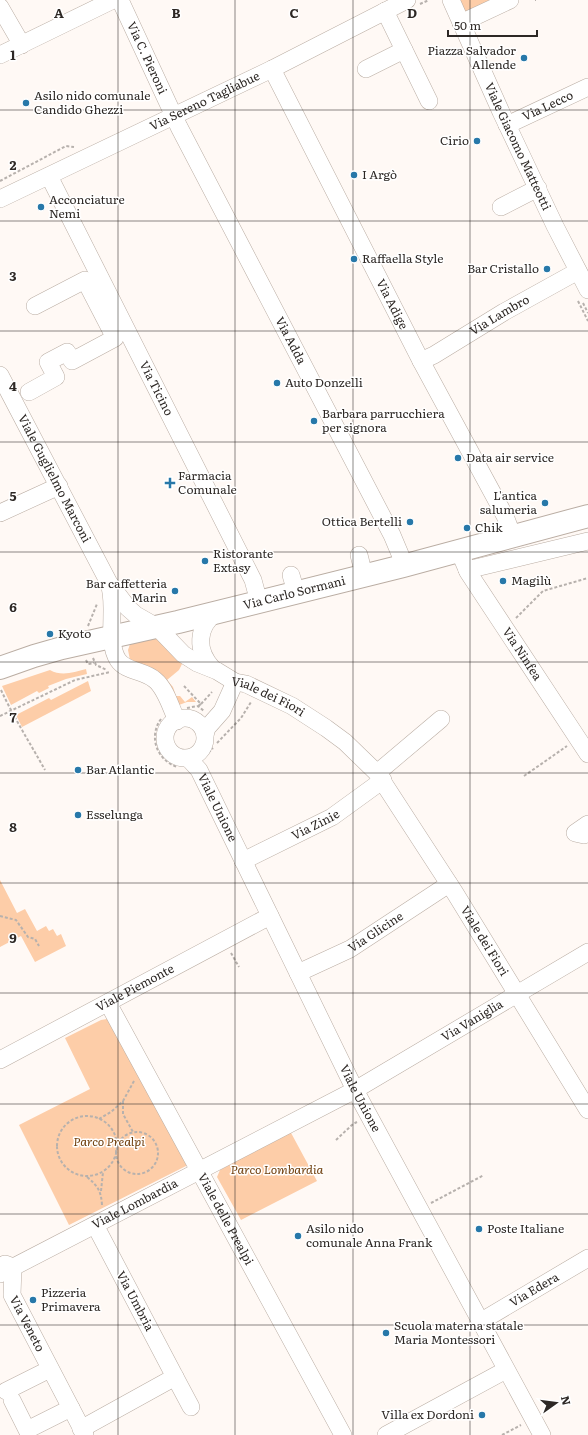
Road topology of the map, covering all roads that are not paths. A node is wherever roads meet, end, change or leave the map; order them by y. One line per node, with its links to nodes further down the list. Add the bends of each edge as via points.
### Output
1 (114, 0): 9 (street)
2 (120, 0): 16 (street, Via C. Pieroni, via 167,104)
3 (407, 0): 7 (street, Via Sereno Tagliabue)
4 (451, 0): 8 (street, Viale Giacomo Matteotti)
5 (510, 0): 8 (street)
6 (0, 7): 9 (street)
7 (385, 11): 10 (street); 13 (street, Via Sereno Tagliabue)
8 (461, 22): 17 (street, Viale Giacomo Matteotti)
9 (22, 45): 11 (street)
10 (404, 50): 12 (street); 15 (street)
11 (0, 55)
12 (366, 69)
13 (272, 70): 16 (street, Via Sereno Tagliabue); 25 (street, Via Adige)
14 (588, 87): 17 (street, Via Lecco)
15 (429, 101)
16 (175, 116): 18 (street, Via Sereno Tagliabue); 35 (street, Via Adda, via 392,535)
17 (507, 125): 19 (street, Viale Giacomo Matteotti)
18 (49, 176): 20 (street, Via Sereno Tagliabue); 37 (street, Via Ticino, via 253,580)
19 (538, 188): 21 (street); 22 (street, Viale Giacomo Matteotti)
20 (0, 199)
21 (502, 207)
22 (578, 271): 23 (street, Viale Giacomo Matteotti); 25 (street, Via Lambro)
23 (588, 290)
24 (35, 306): 27 (street, via 85,280 116,338 72,361 67,352 48,362 56,377)
25 (421, 361): 32 (street, Via Adige)
26 (0, 374): 28 (street, Viale Guglielmo Marconi)
27 (29, 392)
28 (6, 400): 29 (street, Viale Guglielmo Marconi)
29 (59, 486): 30 (street); 36 (street, Viale Guglielmo Marconi)
30 (0, 513)
31 (588, 516): 32 (main road, Via Carlo Sormani)
32 (514, 537): 34 (main road, Via Carlo Sormani)
33 (588, 541): 34 (street)
34 (463, 561): 35 (main road, Via Carlo Sormani); 48 (street, Via Ninfea)
35 (403, 566): 37 (main road, Via Carlo Sormani, via 362,565 293,584)
36 (109, 583): 39 (street, Viale Guglielmo Marconi, via 136,615); 40 (street, Viale Guglielmo Marconi, via 113,602)
37 (259, 602): 38 (main road, Via Carlo Sormani)
38 (217, 612): 39 (main road, Via Carlo Sormani); 42 (street, Viale dei Fiori, via 204,625 201,638 205,657)
39 (157, 627): 40 (main road, Via Carlo Sormani); 42 (street, Viale dei Fiori, via 183,654)
40 (111, 637): 41 (main road, Via Carlo Sormani, via 34,656); 46 (street, via 117,659 124,666 155,680)
41 (0, 668)
42 (213, 669): 43 (street, Viale dei Fiori)
43 (232, 686): 44 (street, via 206,712); 47 (street, via 222,711 207,728); 50 (street, Viale dei Fiori, via 246,684 292,706 345,742)
44 (196, 713): 46 (street); 47 (street, via 201,727)
45 (441, 719): 50 (street)
46 (177, 721): 49 (street, Viale Unione, via 167,731 166,743 174,755)
47 (211, 739): 49 (street, via 204,742 194,756)
48 (587, 751)
49 (188, 758): 51 (street, Viale Unione, via 199,770)
50 (380, 777): 51 (street, Via Zinie, via 332,817); 52 (street, Viale dei Fiori)
51 (243, 861): 53 (street, Viale Unione)
52 (449, 884): 55 (street, Via Glicine, via 350,949); 56 (street, Viale dei Fiori)
53 (270, 916): 55 (street, Viale Unione); 57 (street, Viale Piemonte)
54 (588, 952): 56 (street, Via Vaniglia)
55 (298, 973): 59 (street, Viale Unione)
56 (517, 994): 59 (street, Via Vaniglia); 60 (street, Viale dei Fiori)
57 (108, 1003): 58 (street, Viale Piemonte); 61 (street, Viale delle Prealpi)
58 (0, 1060)
59 (356, 1090): 61 (street, Viale Lombardia); 65 (street, Viale Unione)
60 (588, 1110)
61 (199, 1171): 62 (street, Viale Lombardia); 72 (street, Viale delle Prealpi)
62 (101, 1222): 64 (street, Viale Lombardia); 68 (street, Via Umbria)
63 (588, 1258): 65 (street, Via Edera)
64 (4, 1268): 66 (street, Via Veneto, via 12,1295)
65 (480, 1322): 67 (street, Viale Unione)
66 (50, 1369): 70 (street, Via Veneto); 70 (street, via 9,1396 27,1430)
67 (506, 1370): 73 (street); 74 (street, Viale Unione)
68 (175, 1377): 69 (street, Via Umbria); 71 (street)
69 (191, 1407)
70 (71, 1408): 71 (street, Via Veneto)
71 (83, 1432)
72 (343, 1435)
73 (386, 1435)
74 (542, 1435)

